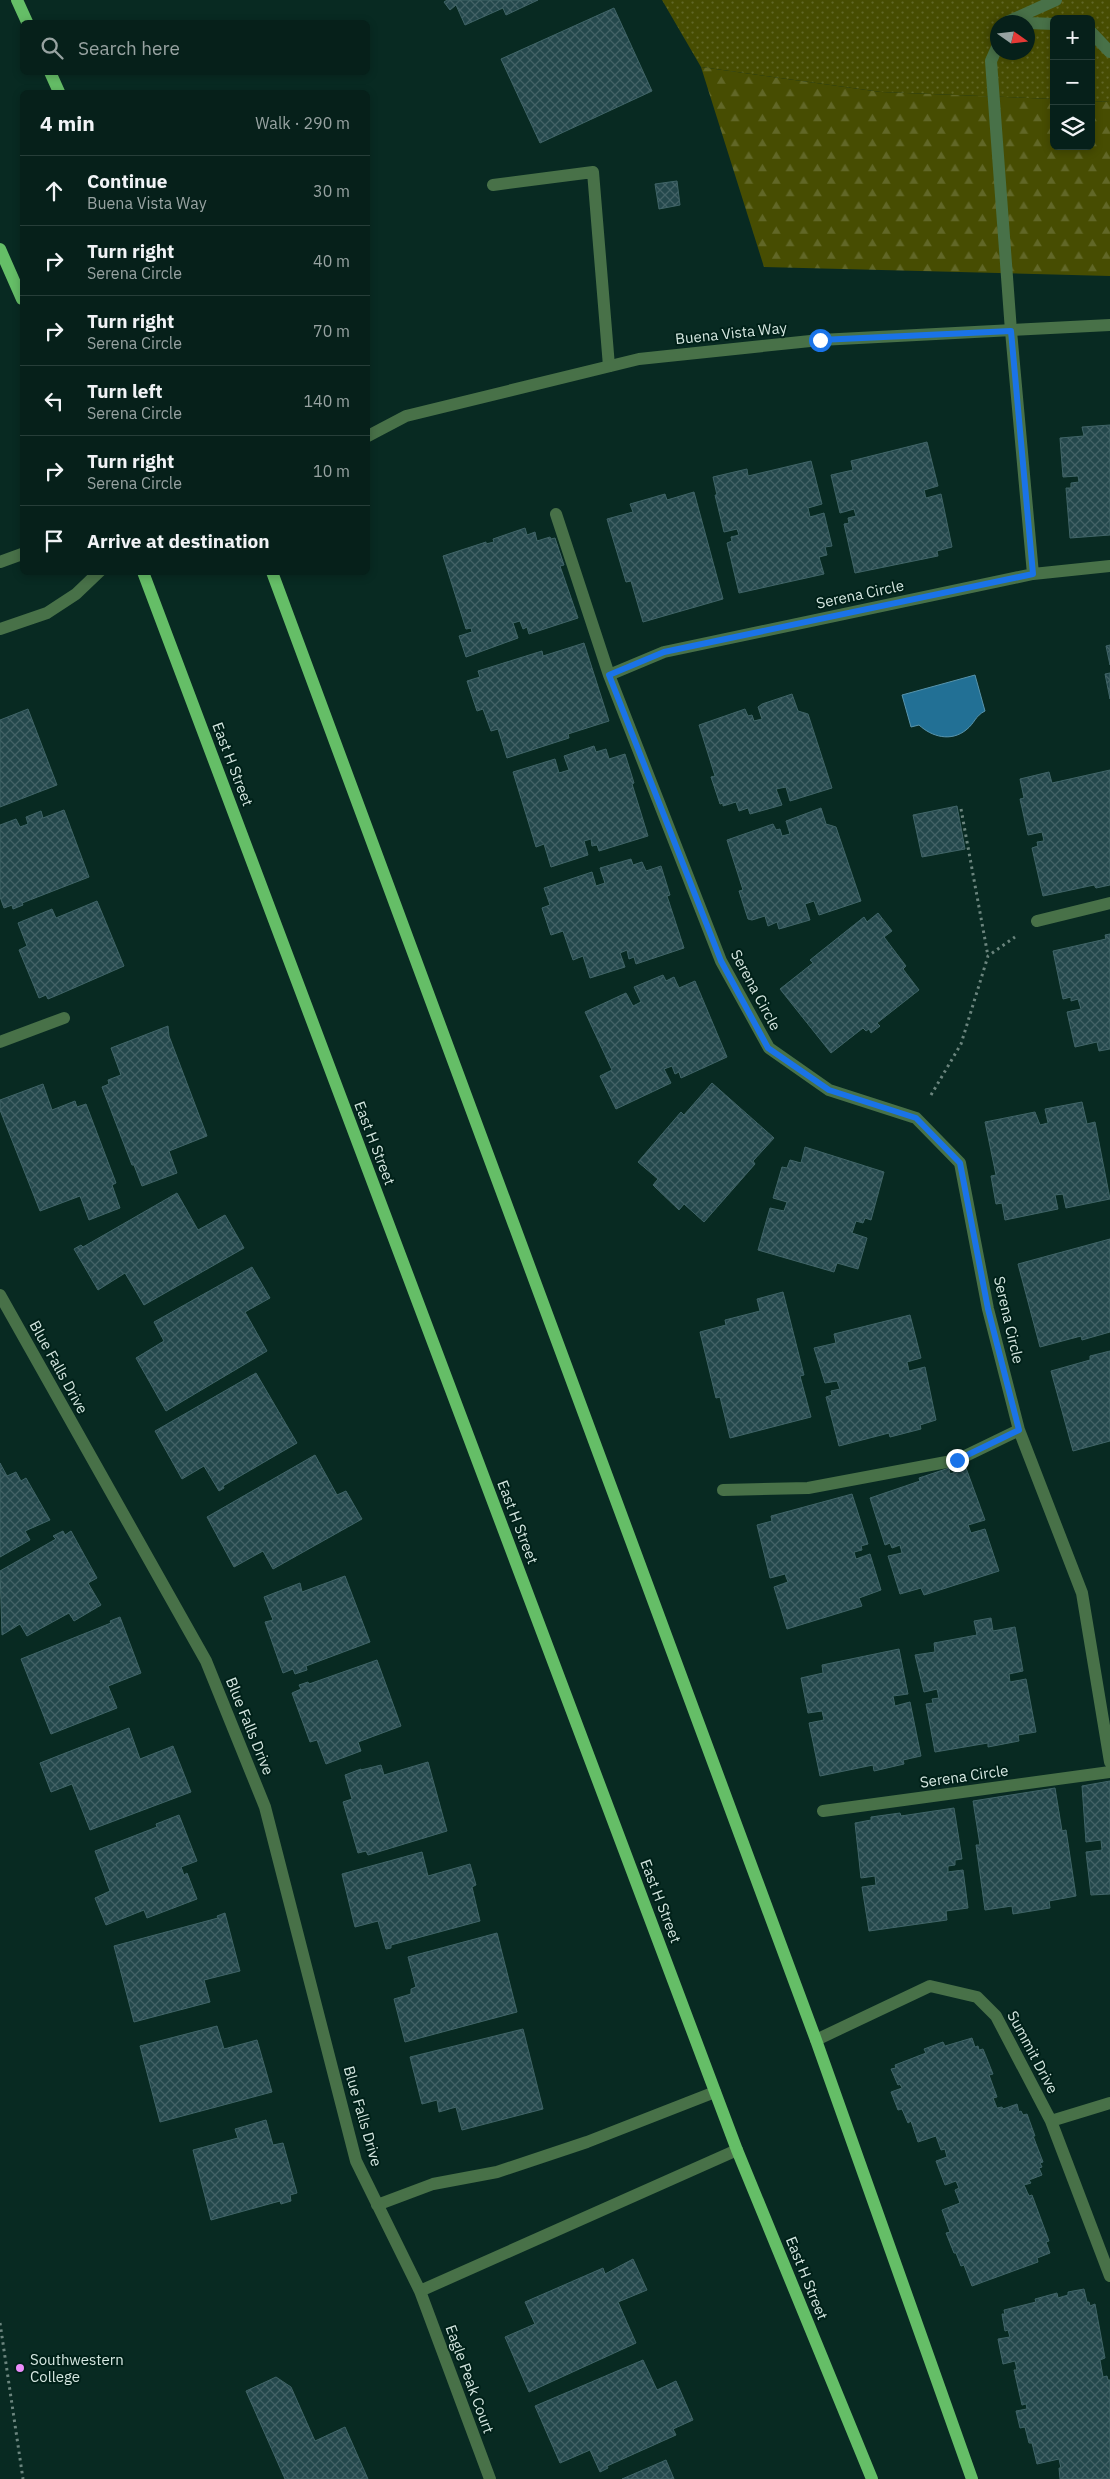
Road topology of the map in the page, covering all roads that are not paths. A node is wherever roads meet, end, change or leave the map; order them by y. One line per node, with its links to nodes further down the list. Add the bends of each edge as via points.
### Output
1 (17, 0): 4 (main road)
2 (1056, 0): 3 (street)
3 (1023, 15)
4 (26, 20)
5 (1035, 23): 6 (street)
6 (1050, 24)
7 (1095, 36): 8 (street)
8 (1110, 52)
9 (991, 60): 16 (street)
10 (51, 75): 11 (main road)
11 (58, 90)
12 (493, 186): 17 (street, via 593,172)
13 (0, 249): 14 (main road)
14 (20, 294)
15 (1110, 325): 16 (street, Buena Vista Way)
16 (1011, 331): 17 (street, Buena Vista Way, via 820,340 639,359); 23 (street)
17 (609, 366): 18 (street, Buena Vista Way, via 406,416)
18 (370, 435)
19 (556, 514): 28 (street, Serena Circle)
20 (20, 555): 21 (street)
21 (0, 562)
22 (1110, 566): 23 (street, Serena Circle)
23 (1033, 574): 28 (street, Serena Circle, via 664,652)
24 (96, 575): 27 (street, via 76,594 47,612)
25 (144, 575): 40 (main road, East H Street)
26 (273, 575): 39 (main road)
27 (0, 629)
28 (609, 675): 34 (street, Serena Circle, via 721,961 768,1048 829,1090 916,1118 960,1163 988,1309)
29 (1110, 903): 30 (street)
30 (1037, 921)
31 (64, 1018): 32 (street)
32 (0, 1042)
33 (0, 1296): 44 (street, Blue Falls Drive, via 209,1670 265,1807 356,2161)
34 (1019, 1430): 35 (street, via 957,1460 808,1488); 36 (street, Serena Circle, via 1082,1593)
35 (724, 1490)
36 (1110, 1762)
37 (1110, 1772): 38 (street, Serena Circle)
38 (823, 1811)
39 (816, 2040): 42 (street, Summit Drive, via 930,1986 977,1997 996,2016); 49 (main road)
40 (715, 2092): 43 (main road, East H Street); 44 (street, via 587,2142 506,2169 433,2184)
41 (1110, 2103): 42 (street)
42 (1051, 2121): 45 (street, Summit Drive)
43 (737, 2150): 46 (street); 48 (main road, East H Street)
44 (377, 2205): 46 (street, Blue Falls Drive)
45 (1110, 2276)
46 (420, 2291): 47 (street, Eagle Peak Court)
47 (490, 2479)
48 (872, 2479)
49 (972, 2479)

